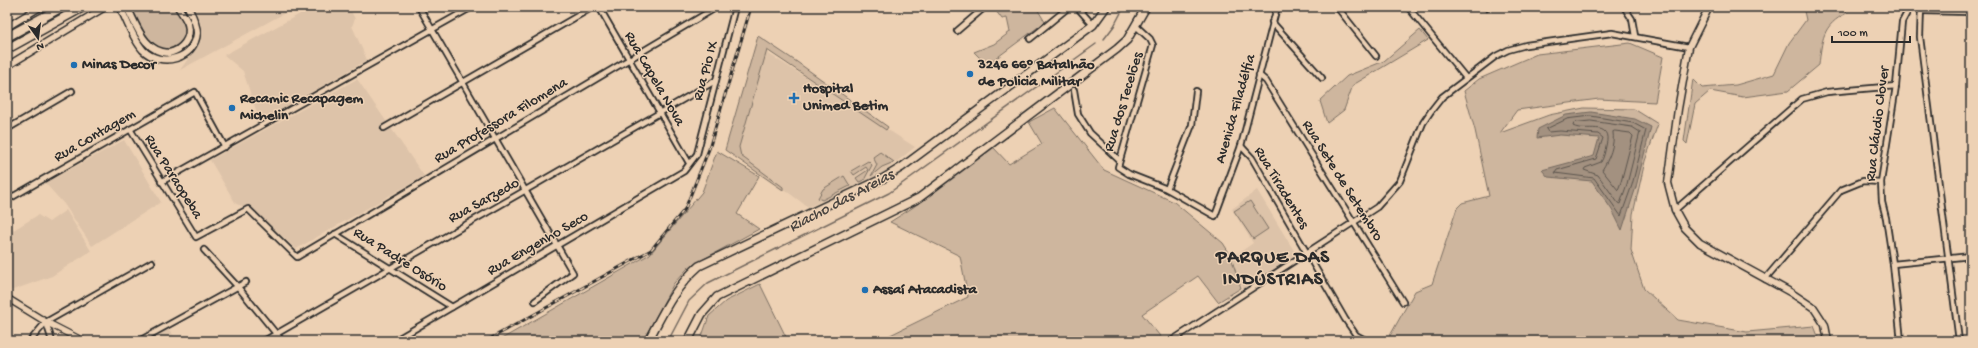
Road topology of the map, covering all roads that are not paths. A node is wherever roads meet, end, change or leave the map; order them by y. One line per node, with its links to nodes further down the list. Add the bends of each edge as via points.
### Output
1 (40, 7): 31 (main road)
2 (62, 7): 35 (highway)
3 (82, 7): 38 (highway)
4 (105, 7): 41 (main road)
5 (120, 7): 8 (main road, via 143,50 155,58 167,60 181,56 192,47 197,35)
6 (127, 7): 7 (main road, via 146,43 153,49 169,53 182,48 189,34 188,24)
7 (178, 7)
8 (188, 7)
9 (419, 7): 32 (street)
10 (472, 7): 32 (street)
11 (593, 7): 46 (street)
12 (599, 7): 40 (street, Rua Capela Nova)
13 (717, 7): 40 (street, Rua Professora Filomena)
14 (735, 7): 45 (street, Rua Pio IX)
15 (985, 7): 33 (street)
16 (1068, 7): 36 (street)
17 (1077, 7): 29 (street)
18 (1106, 7): 29 (main road)
19 (1146, 7): 30 (main road)
20 (1277, 7): 28 (street, Avenida Filadélfia)
21 (1336, 7): 39 (street)
22 (1408, 7): 44 (street)
23 (1624, 7): 34 (street, via 1632,18)
24 (1709, 7): 37 (main road)
25 (1910, 7): 47 (street, Rua Cláudio Clover, via 1902,22)
26 (1921, 9): 27 (street); 73 (street, via 1920,38)
27 (1971, 12)
28 (1272, 22): 42 (street, Avenida Filadélfia); 43 (street)
29 (1093, 25): 93 (main road, via 914,159 890,174 699,266 675,290)
30 (1136, 26): 58 (street, Rua dos Tecelões, via 1153,45); 94 (main road, via 1117,49 919,198 717,297 702,314)
31 (7, 27)
32 (432, 30): 46 (street); 57 (street)
33 (958, 31)
34 (1635, 36): 37 (street); 44 (street, via 1612,32 1520,47 1496,56)
35 (7, 37)
36 (1030, 39)
37 (1690, 46): 65 (main road, via 1668,183)
38 (7, 49)
39 (1376, 56)
40 (630, 59): 51 (street, Rua Capela Nova); 55 (street, Rua Professora Filomena)
41 (7, 66)
42 (1259, 75): 56 (street, Avenida Filadélfia); 66 (street, Rua Sete de Setembro, via 1266,81)
43 (1322, 78)
44 (1466, 78): 66 (street, via 1442,97 1423,123 1400,181 1377,207)
45 (715, 81): 51 (street, Rua Sarzedo); 59 (street, Rua Pio IX, via 696,154)
46 (463, 83): 52 (street); 55 (street)
47 (1896, 86): 61 (street, Rua Cláudio Clover); 65 (street, via 1827,92 1802,99)
48 (72, 90): 53 (street)
49 (1074, 90): 58 (street, via 1078,114 1090,133)
50 (1196, 91): 62 (street, via 1192,125)
51 (660, 113): 59 (street, Rua Capela Nova); 63 (street, Rua Sarzedo)
52 (384, 128)
53 (7, 129)
54 (130, 129): 57 (street, Rua Contagem, via 194,92); 60 (street, Rua Paraopeba); 64 (street, Rua Contagem)
55 (494, 138): 63 (street); 67 (street, Rua Professora Filomena)
56 (1241, 146): 62 (street, Avenida Filadélfia, via 1215,216); 70 (street, Rua Tiradentes, via 1252,158)
57 (225, 147): 60 (street)
58 (1119, 160): 62 (street, Rua dos Tecelões, via 1118,167 1129,174)
59 (689, 162): 68 (street, Rua Engenho Seco, via 684,171)
60 (161, 182): 72 (street, Rua Paraopeba, via 196,237 248,208)
61 (1881, 182): 75 (street, Rua Cláudio Clover); 77 (street, via 1863,181 1841,190)
62 (1167, 188)
63 (526, 191): 68 (street); 76 (street, Rua Sarzedo)
64 (7, 200)
65 (1675, 210): 77 (main road, via 1685,228 1700,243)
66 (1353, 222): 70 (street); 82 (street, Rua Sete de Setembro)
67 (335, 234): 72 (street, Rua Professora Filomena); 76 (street, Rua Padre Osório)
68 (558, 246): 81 (street, via 573,274); 83 (street, Rua Engenho Seco)
69 (204, 250): 79 (street)
70 (1306, 253): 95 (street); 96 (street, Rua Tiradentes, via 1356,335)
71 (1971, 256): 73 (street)
72 (297, 257)
73 (1948, 258): 75 (street); 99 (street)
74 (152, 262): 84 (street)
75 (1893, 264): 98 (street, Rua Cláudio Clover)
76 (391, 267): 83 (street, Rua Padre Osório); 85 (street, Rua Sarzedo)
77 (1765, 279): 97 (main road, via 1814,308 1825,325)
78 (246, 282): 79 (street)
79 (238, 287): 85 (street); 89 (street)
80 (7, 298): 84 (street)
81 (535, 300)
82 (1403, 302)
83 (452, 307): 92 (street, Rua Engenho Seco)
84 (46, 322): 86 (street); 87 (street); 88 (street)
85 (277, 334): 90 (street, Rua Sarzedo); 91 (street)
86 (30, 341)
87 (52, 341)
88 (83, 341)
89 (139, 341)
90 (264, 341)
91 (282, 341)
92 (394, 341)
93 (648, 341)
94 (688, 341)
95 (1171, 341)
96 (1367, 341)
97 (1828, 341)
98 (1901, 341)
99 (1959, 341)

